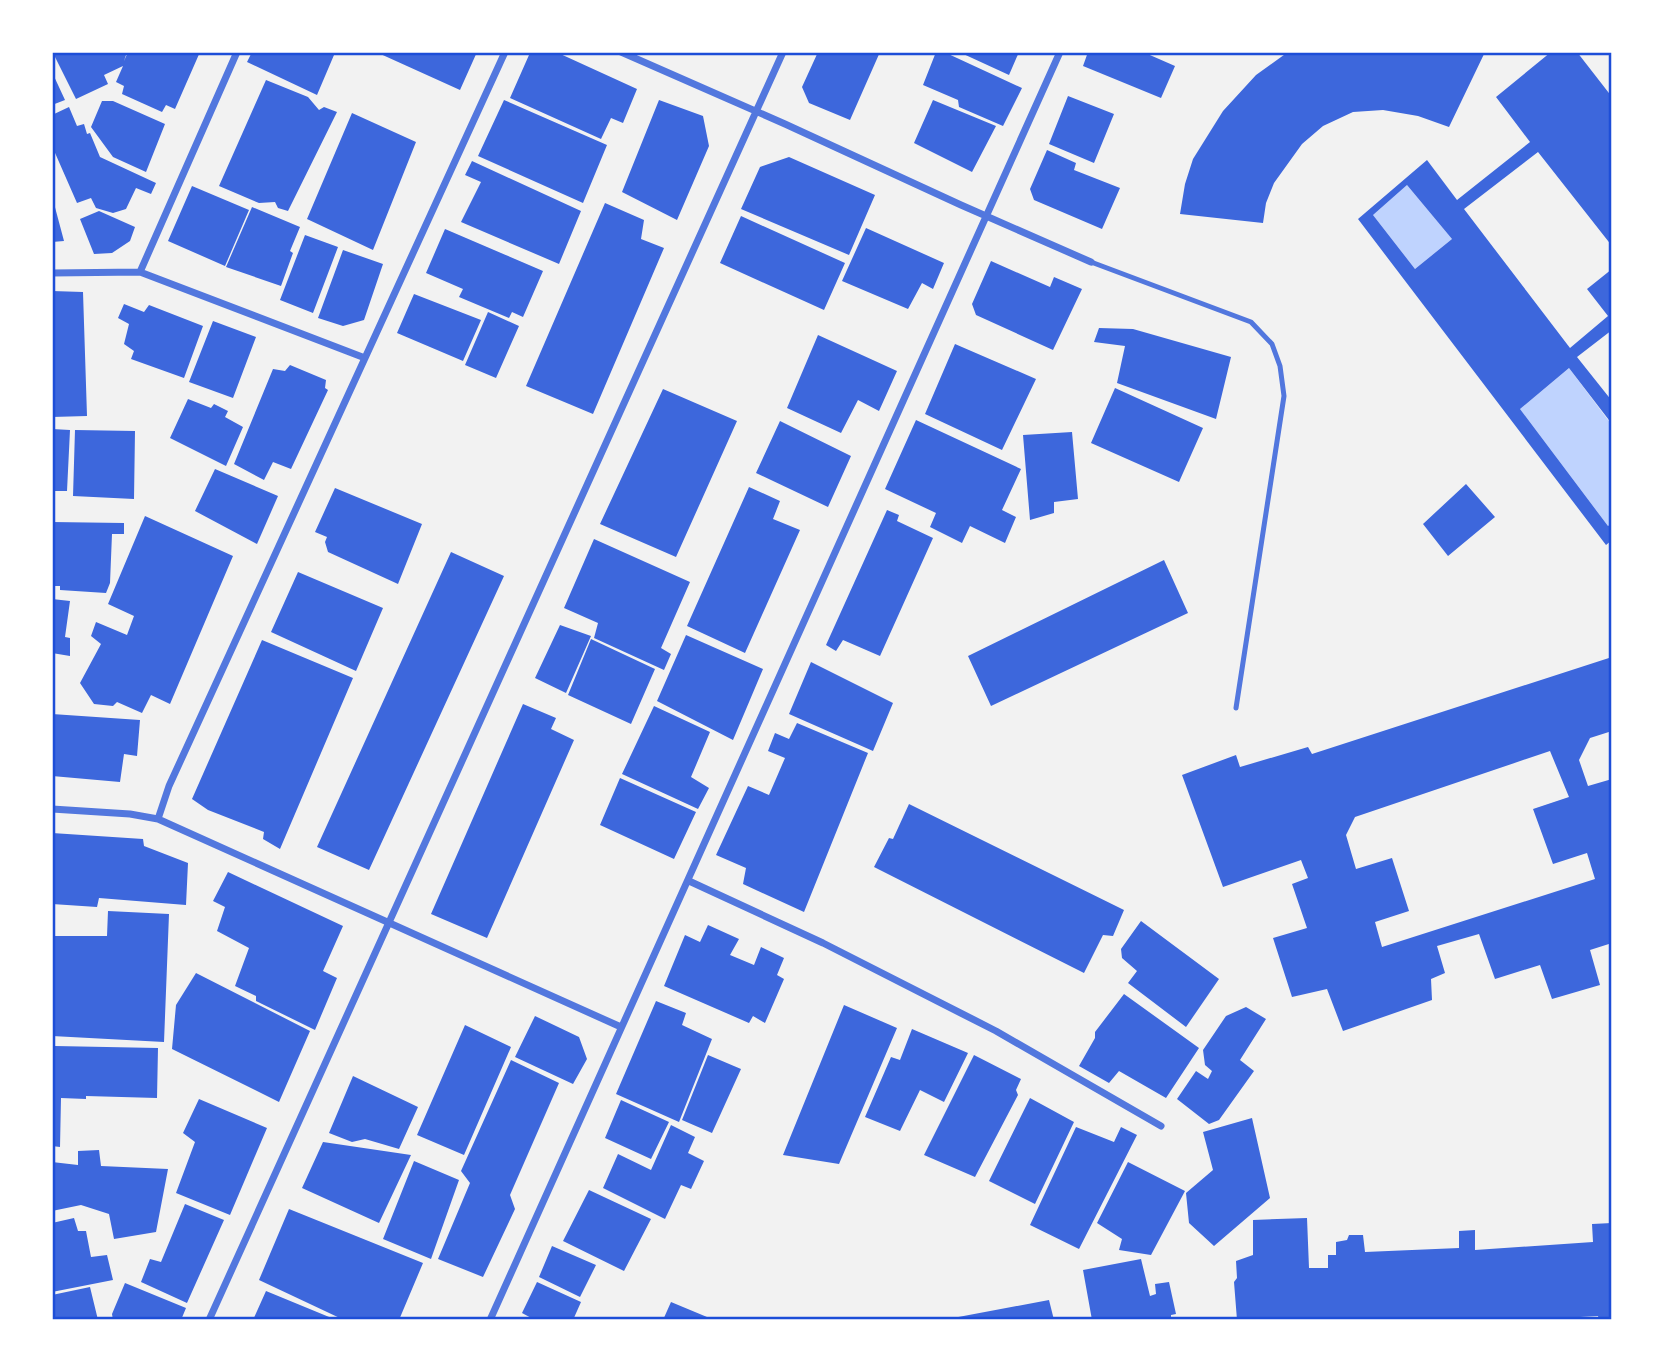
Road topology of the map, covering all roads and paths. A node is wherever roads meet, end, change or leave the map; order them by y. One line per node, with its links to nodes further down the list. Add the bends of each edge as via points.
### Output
1 (237, 52): 9 (street)
2 (505, 52): 11 (street)
3 (621, 52): 6 (street)
4 (783, 52): 6 (street)
5 (1060, 52): 7 (street)
6 (757, 113): 7 (street); 16 (street)
7 (986, 216): 8 (street); 15 (street)
8 (1091, 262): 12 (lane, via 1251,322 1272,344 1280,366 1284,396)
9 (140, 272): 10 (street); 11 (street)
10 (52, 273)
11 (365, 358): 14 (street)
12 (1236, 708)
13 (52, 809): 14 (street)
14 (158, 819): 16 (street)
15 (689, 881): 17 (street); 18 (street, via 996,1031)
16 (389, 923): 17 (street); 19 (street)
17 (621, 1027): 20 (street)
18 (1161, 1126)
19 (209, 1320)
20 (490, 1320)

